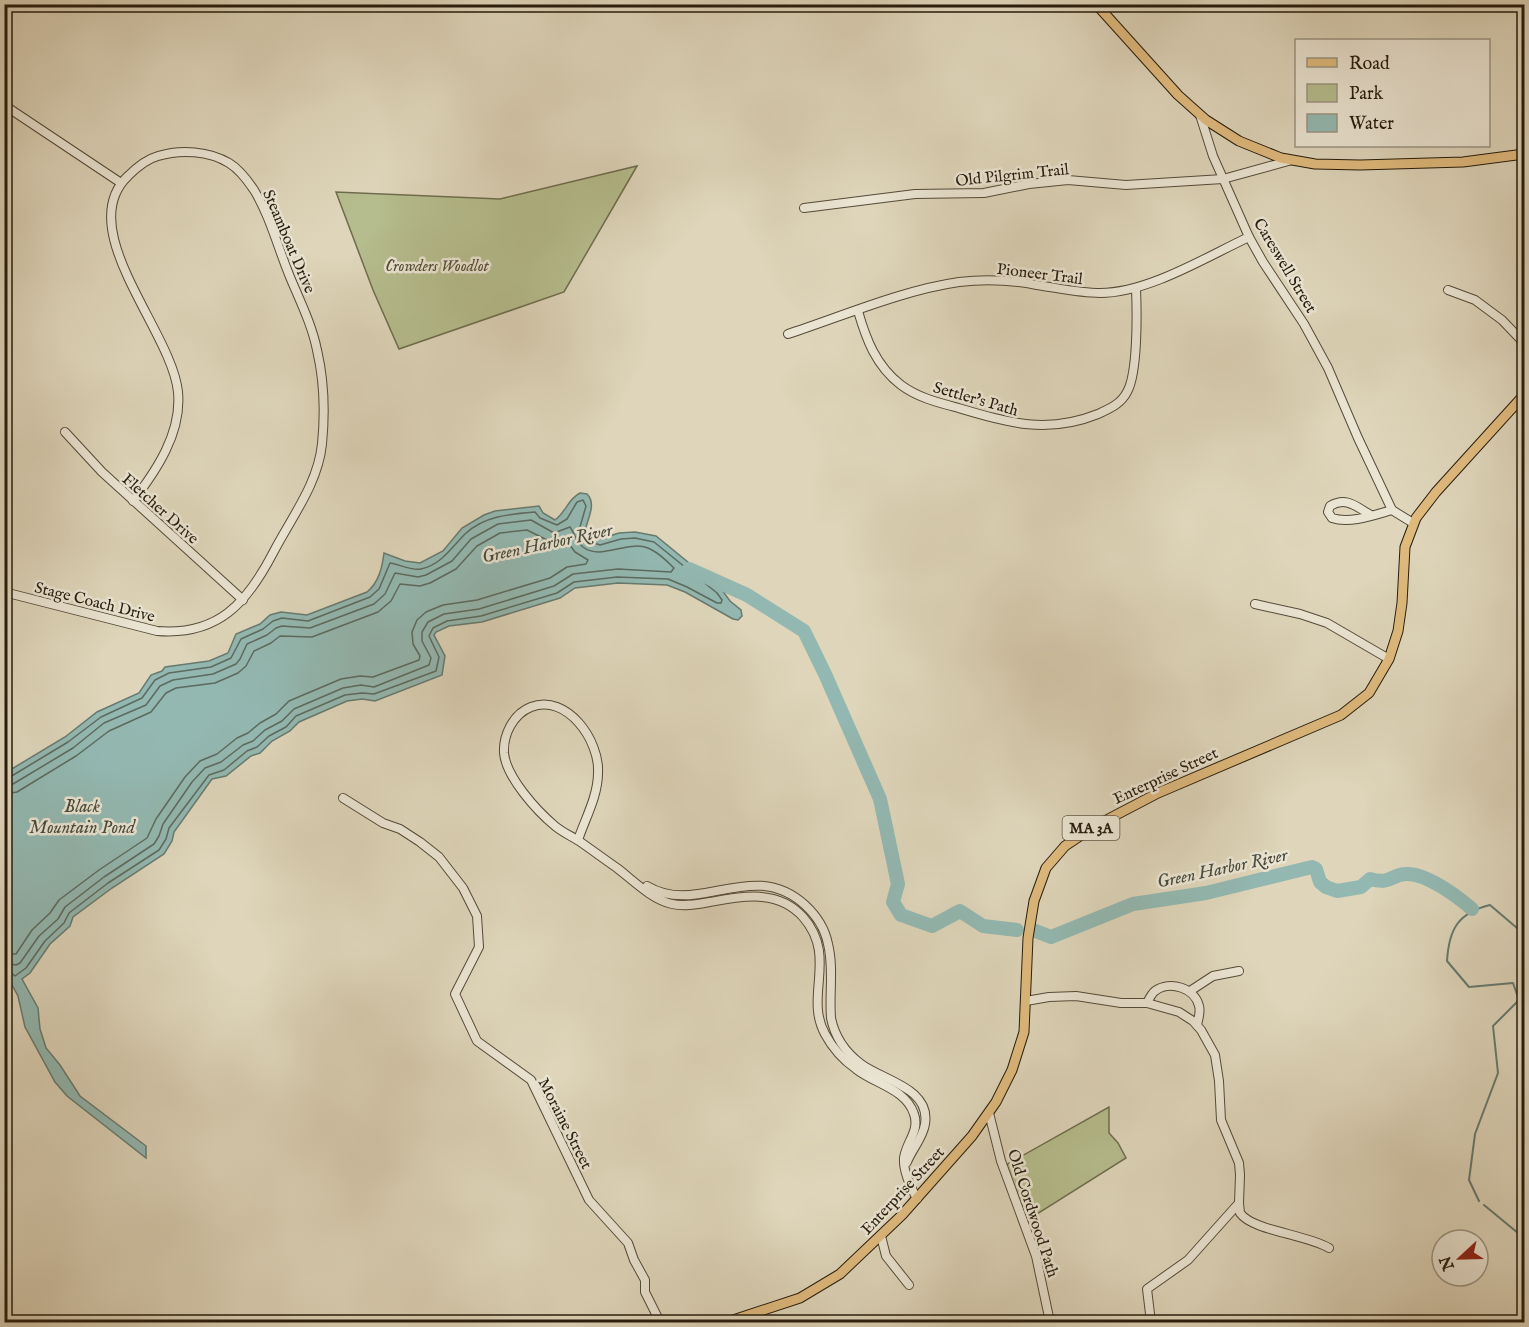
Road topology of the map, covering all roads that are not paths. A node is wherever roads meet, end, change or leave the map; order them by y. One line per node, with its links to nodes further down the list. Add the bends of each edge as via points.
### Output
1 (1096, 4): 3 (main road, Careswell Street, via 1161,78)
2 (4, 105): 7 (street)
3 (1200, 115): 5 (main road, via 1239,141); 6 (street, Careswell Street)
4 (1524, 154): 5 (main road, via 1427,164 1334,165)
5 (1292, 160): 6 (street, Old Pilgrim Trail)
6 (1223, 179): 8 (street, Old Pilgrim Trail, via 1126,185 1068,180 984,193 915,194); 9 (street, Careswell Street)
7 (121, 183): 17 (street, via 111,213 114,244 162,344 178,392 177,415 167,448); 22 (street, Steamboat Drive, via 159,156 199,153 230,163 254,190 314,337 323,408 320,460 304,497)
8 (804, 208)
9 (1250, 237): 10 (street, Pioneer Trail); 18 (street, Careswell Street, via 1328,368)
10 (1136, 288): 12 (street, Pioneer Trail, via 1079,292 983,280 922,290); 12 (street, Settler's Path, via 1133,370 1127,392 1116,404 1091,417 1048,425 989,418 931,400 902,386 876,357)
11 (1448, 290): 14 (street, via 1475,300)
12 (858, 311): 13 (street, Pioneer Trail)
13 (788, 333)
14 (1524, 343)
15 (1524, 395): 20 (main road, Enterprise Street / MA 3A)
16 (65, 432): 17 (street, Fletcher Drive)
17 (133, 501): 22 (street, Fletcher Drive)
18 (1392, 510): 19 (street); 20 (street)
19 (1371, 515): 19 (street, via 1340,521 1328,512 1338,501 1347,501)
20 (1413, 523): 24 (main road, Enterprise Street / MA 3A, via 1403,559 1398,631)
21 (4, 592): 22 (street, Stage Coach Drive, via 170,632 218,620)
22 (243, 600)
23 (1255, 604): 24 (street, via 1327,623)
24 (1389, 659): 36 (main road, Enterprise Street / MA 3A, via 1369,693 1341,714 1158,793 1065,846 1038,884 1028,938)
25 (342, 798): 48 (street, Moraine Street, via 420,842 439,857 463,888 477,916 479,948 455,994 477,1041 531,1080 589,1200 628,1243)
26 (578, 840): 26 (street, via 556,827 537,808 507,764 504,753 508,731 521,712 531,707 551,705 562,709 581,725 594,748 598,782); 27 (street)
27 (620, 870): 28 (street, via 653,890 673,896); 30 (street, via 656,898 673,904)
28 (699, 894): 29 (street, via 760,885); 30 (street)
29 (791, 895): 31 (street); 33 (street, via 819,921 829,945)
30 (698, 904): 31 (street, via 754,896)
31 (786, 904): 32 (street, via 801,915 814,935)
32 (820, 968): 33 (street); 40 (street, via 818,1008)
33 (831, 968): 39 (street)
34 (1239, 971): 35 (street, via 1213,976)
35 (1190, 991): 37 (street, via 1175,986 1162,988); 38 (street, via 1199,1006)
36 (1026, 1001): 37 (street, via 1076,996 1121,1004); 42 (main road, Enterprise Street / MA 3A, via 1021,1044)
37 (1147, 1003): 38 (street, via 1179,1011)
38 (1197, 1025): 44 (street, via 1215,1055 1221,1120 1239,1163)
39 (833, 1029): 40 (street); 41 (street, via 848,1053)
40 (823, 1032): 41 (street, via 841,1057 857,1070)
41 (880, 1079): 43 (street, via 900,1089 916,1120 904,1161)
42 (989, 1113): 43 (main road, Enterprise Street / MA 3A); 50 (street, Old Cordwood Path, via 1001,1161 1036,1256)
43 (917, 1199): 45 (main road, Enterprise Street / MA 3A)
44 (1239, 1203): 46 (street, via 1239,1213 1248,1221); 51 (street, via 1188,1260 1147,1289)
45 (881, 1236): 47 (street, via 886,1256); 49 (main road, Enterprise Street / MA 3A, via 840,1275 812,1293)
46 (1329, 1248)
47 (909, 1285)
48 (660, 1323)
49 (728, 1323)
50 (1050, 1323)
51 (1151, 1323)

